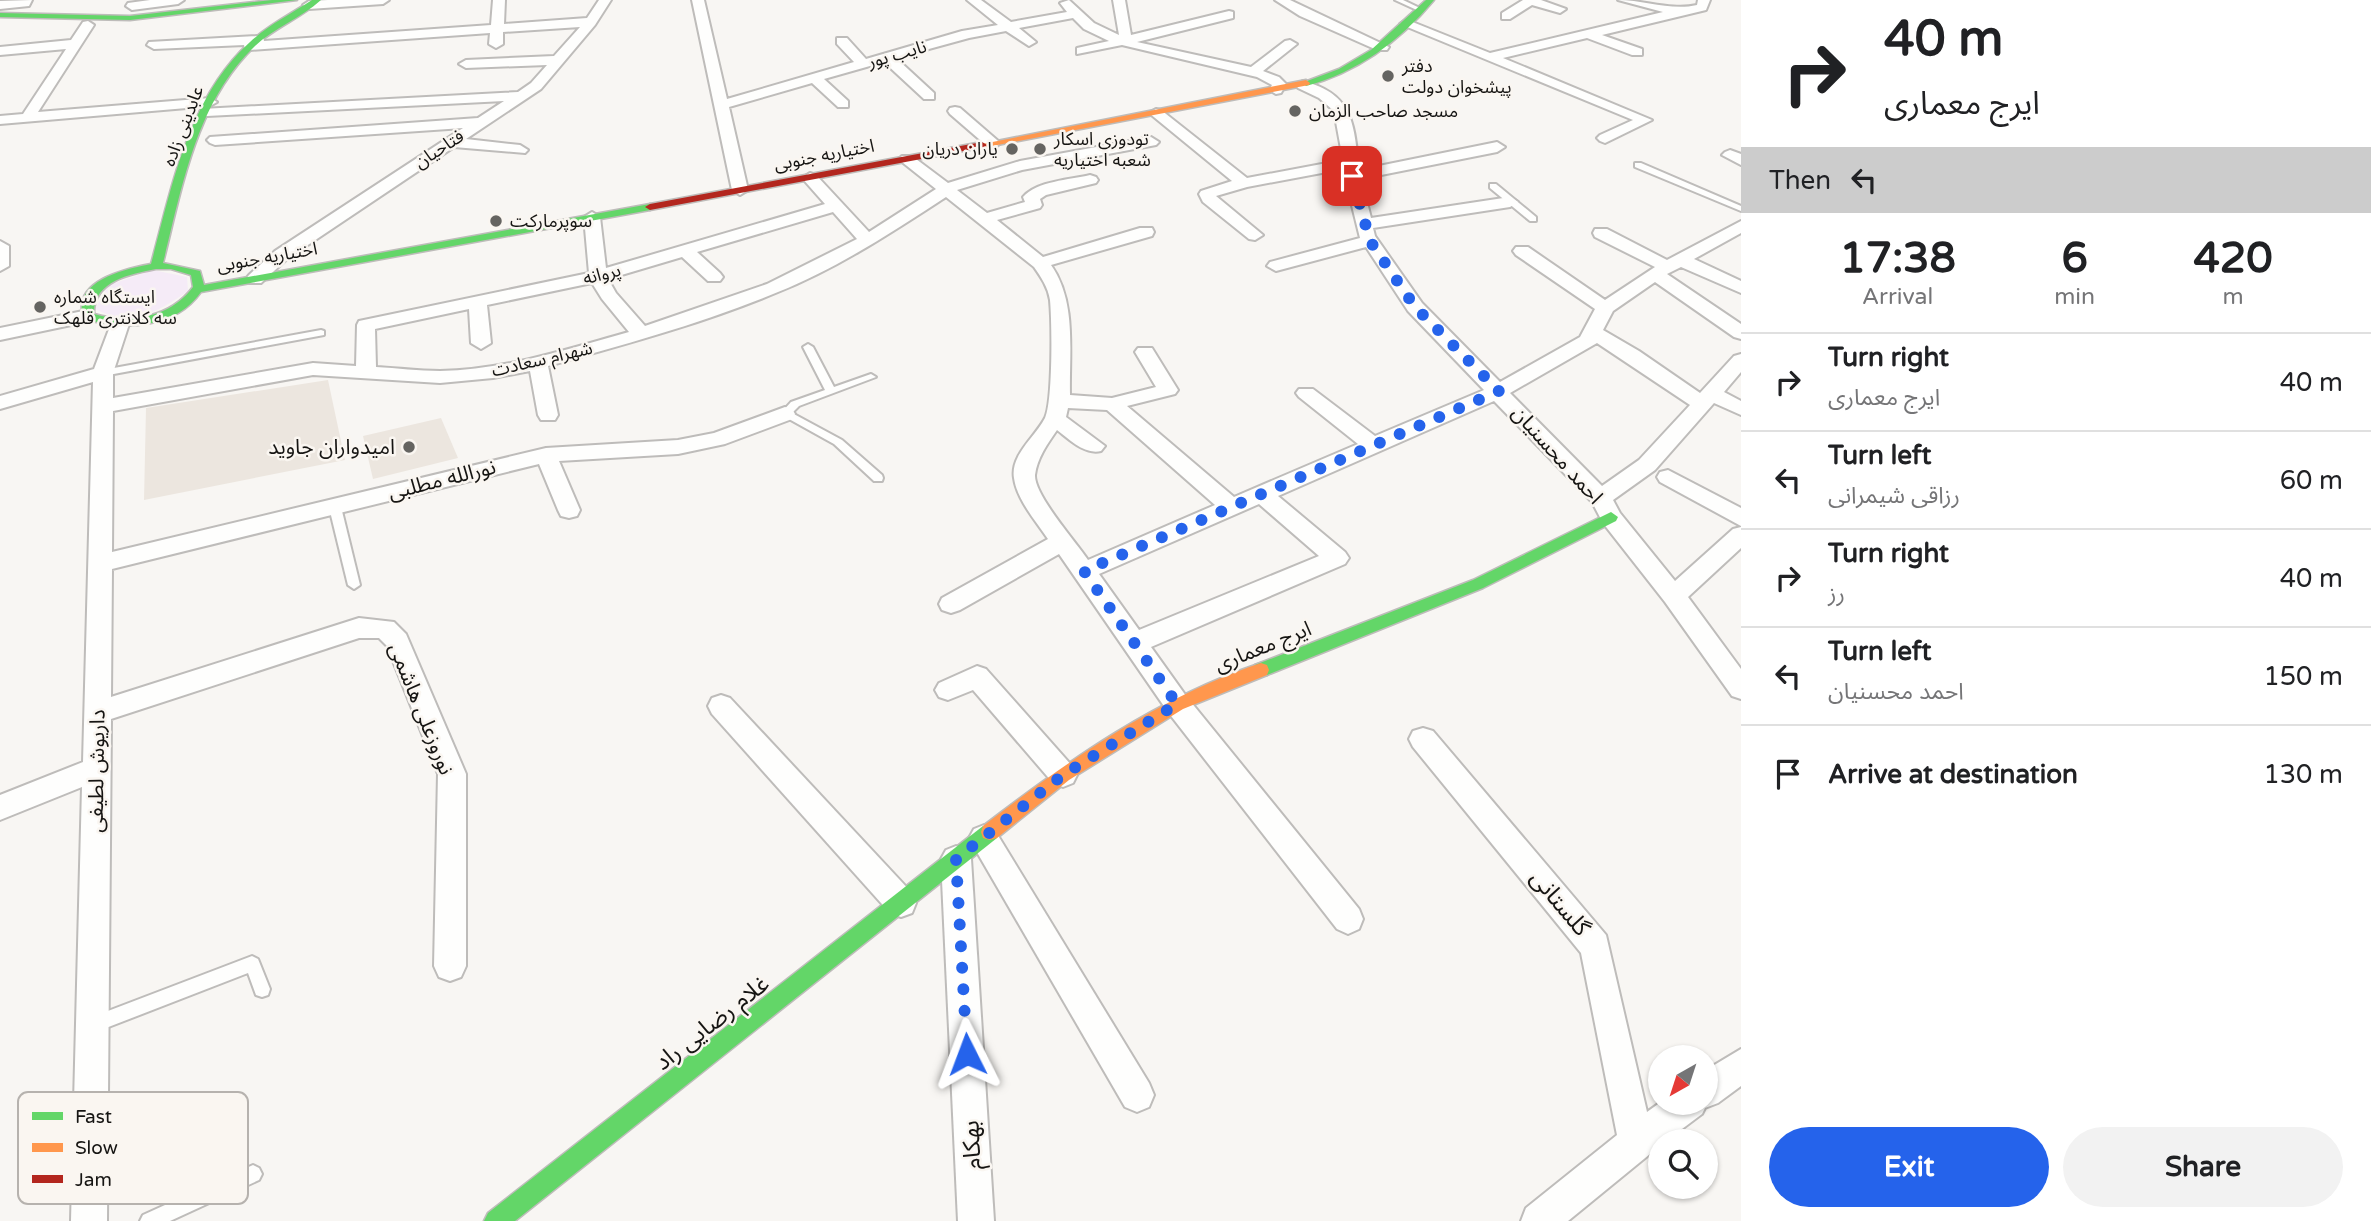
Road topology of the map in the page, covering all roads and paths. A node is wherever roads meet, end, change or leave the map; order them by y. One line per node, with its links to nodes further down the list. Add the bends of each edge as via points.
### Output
1 (26, 0): 18 (street)
2 (178, 0): 21 (street)
3 (293, 0): 17 (street)
4 (383, 0): 16 (street)
5 (499, 0): 33 (street)
6 (605, 0): 28 (street, فتاحیان)
7 (698, 0): 68 (street)
8 (973, 0): 32 (street)
9 (1063, 0): 24 (street)
10 (1119, 0): 39 (street)
11 (1281, 0): 46 (street)
12 (1398, 0): 20 (lane)
13 (1531, 0): 22 (street); 26 (street)
14 (1624, 0): 23 (street)
15 (1703, 0): 23 (street, via 1702,7)
16 (313, 3): 41 (street, عابدینی زاده)
17 (234, 4): 25 (street, via 132,19 18,12)
18 (0, 5)
19 (1214, 5): 39 (street, via 1234,18)
20 (1425, 5): 30 (street, اختیاریه جنوبی)
21 (133, 6)
22 (1560, 9)
23 (1680, 12): 29 (street)
24 (1077, 14): 32 (street, نایب پور); 39 (street, via 1095,29)
25 (0, 15)
26 (1506, 16)
27 (388, 20): 37 (street)
28 (591, 22): 33 (street); 54 (street, فتاحیان)
29 (1634, 23): 34 (street); 36 (street)
30 (1406, 24): 46 (street, اختیاریه جنوبی); 53 (street)
31 (88, 25): 42 (street)
32 (1006, 25): 40 (street); 52 (street, نایب پور, via 962,30)
33 (497, 29): 37 (street); 43 (street)
34 (1652, 30)
35 (34, 33): 47 (street)
36 (1588, 34): 50 (street); 53 (street)
37 (384, 37): 41 (street); 51 (street)
38 (842, 41): 56 (street)
39 (1126, 41): 49 (street); 57 (street)
40 (1029, 42)
41 (254, 43): 45 (street); 69 (street, عابدینی زاده, via 225,75)
42 (76, 44): 47 (street); 72 (street)
43 (496, 44)
44 (1290, 44): 57 (street)
45 (154, 45)
46 (1382, 47): 59 (street, اختیاریه جنوبی, via 1357,65)
47 (24, 49): 48 (street)
48 (0, 51)
49 (1082, 51)
50 (1637, 52)
51 (380, 55)
52 (887, 57): 56 (street, نایب پور); 65 (street)
53 (1491, 57): 76 (street, via 1644,120)
54 (560, 60): 55 (street); 61 (street, فتاحیان)
55 (466, 64)
56 (863, 64): 58 (street, نایب پور)
57 (1253, 72): 59 (street); 63 (street, via 1274,80 1279,84)
58 (813, 77): 67 (street); 68 (street, نایب پور)
59 (1310, 83): 63 (street, اختیاریه جنوبی); 87 (street, احمد محسنیان, via 1340,109)
60 (364, 85): 66 (street)
61 (536, 86): 62 (street); 64 (street, فتاحیان)
62 (473, 89)
63 (1276, 90): 71 (street, اختیاریه جنوبی)
64 (519, 96): 66 (street); 74 (street, فتاحیان)
65 (929, 96)
66 (357, 104): 69 (street); 75 (street)
67 (843, 104)
68 (720, 105): 93 (street)
69 (209, 107): 72 (street); 111 (street, عابدینی زاده)
70 (955, 111): 80 (street)
71 (1156, 113): 80 (street, اختیاریه جنوبی); 90 (street)
72 (27, 118): 73 (street)
73 (1, 121)
74 (482, 122): 75 (street); 78 (street, فتاحیان)
75 (350, 130): 77 (street)
76 (1605, 138)
77 (215, 141)
78 (450, 142): 83 (street); 116 (street, فتاحیان, via 281,255)
79 (1151, 142): 82 (street, شهرام سعادت)
80 (992, 143): 84 (street, اختیاریه جنوبی)
81 (1497, 147): 87 (street)
82 (1110, 149): 85 (street); 92 (street, شهرام سعادت, via 1020,166)
83 (520, 150)
84 (907, 159): 88 (street, اختیاریه جنوبی); 92 (street)
85 (1127, 163)
86 (1638, 165): 96 (lane)
87 (1351, 169): 90 (street); 102 (street, احمد محسنیان)
88 (810, 178): 93 (street, اختیاریه جنوبی); 95 (street)
89 (1090, 180): 98 (street, via 1041,191 1031,197 1034,205)
90 (1244, 183): 104 (street, via 1208,194 1209,199)
91 (1493, 186): 94 (lane)
92 (948, 188): 98 (street); 105 (street, شهرام سعادت)
93 (740, 190): 97 (street, اختیاریه جنوبی)
94 (1510, 202): 99 (lane); 102 (street)
95 (835, 206): 105 (street); 107 (street, پروانه)
96 (1741, 209)
97 (592, 217): 114 (street); 116 (street, اختیاریه جنوبی)
98 (986, 218): 109 (street)
99 (1533, 219)
100 (1741, 226): 113 (street)
101 (1146, 232): 109 (street)
102 (1367, 232): 112 (street); 137 (street, احمد محسنیان, via 1415,307)
103 (1601, 233): 113 (street)
104 (1255, 236)
105 (868, 240): 127 (street, شهرام سعادت, via 773,288)
106 (0, 246): 110 (street)
107 (685, 250): 114 (street, پروانه); 115 (street)
108 (1522, 251): 120 (street)
109 (1040, 263): 144 (street, via 1059,299)
110 (0, 266)
111 (156, 266): 118 (street, via 196,273); 121 (street, via 122,274 100,286 87,299)
112 (1276, 266)
113 (1668, 267): 117 (street); 120 (street); 125 (street)
114 (598, 276): 119 (street, پروانه); 127 (street)
115 (714, 277)
116 (255, 279): 118 (street, اختیاریه جنوبی)
117 (1741, 288)
118 (199, 289): 122 (street, via 192,299 161,317)
119 (477, 301): 128 (street); 133 (street, پروانه, via 366,325)
120 (1605, 308): 123 (street)
121 (88, 316): 122 (street); 126 (street)
122 (120, 324): 134 (street, داریوش لطیفی)
123 (1592, 332): 137 (street, via 1588,341); 139 (street)
124 (321, 333): 134 (lane)
125 (1741, 333)
126 (0, 334)
127 (641, 334): 132 (street, شهرام سعادت)
128 (481, 343)
129 (808, 347): 136 (lane)
130 (1144, 352): 141 (street, via 1168,390)
131 (1741, 360): 139 (street)
132 (538, 363): 133 (street, شهرام سعادت, via 440,377); 146 (street)
133 (366, 370): 142 (street, شهرام سعادت, via 313,369)
134 (103, 373): 140 (street); 142 (street, داریوش لطیفی)
135 (871, 377): 136 (lane)
136 (831, 391): 145 (lane, via 795,404)
137 (1499, 391): 148 (street); 155 (street, احمد محسنیان)
138 (1306, 393): 148 (street)
139 (1706, 398): 143 (street); 155 (street)
140 (0, 403)
141 (1112, 404): 144 (street); 153 (street)
142 (103, 406): 160 (street, داریوش لطیفی)
143 (1741, 409)
144 (1057, 410): 147 (street); 159 (street, via 1033,448 1024,477 1034,501)
145 (785, 414): 149 (street, نورالله مطلبی, via 728,436 678,447); 150 (lane, via 838,442)
146 (548, 415)
147 (1094, 446)
148 (1374, 446): 152 (street)
149 (546, 455): 154 (street, نورالله مطلبی); 156 (street)
150 (878, 478)
151 (1668, 478): 157 (street)
152 (1262, 494): 153 (street); 165 (street, via 1337,558)
153 (1231, 507): 161 (street)
154 (335, 508): 160 (street, نورالله مطلبی); 162 (lane)
155 (1606, 508): 163 (street, احمد محسنیان); 168 (street, ایرج معماری, via 1478,584)
156 (569, 510)
157 (1741, 518)
158 (1741, 535): 163 (street)
159 (1063, 541): 161 (street); 164 (street)
160 (100, 564): 170 (street, داریوش لطیفی)
161 (1084, 571): 165 (street)
162 (354, 585)
163 (1674, 596): 166 (street, احمد محسنیان)
164 (951, 604)
165 (1134, 643): 168 (street)
166 (1741, 689)
167 (948, 690): 173 (street, via 977,676)
168 (1177, 704): 173 (street, ایرج معماری); 178 (street)
169 (722, 706): 177 (street)
170 (98, 712): 172 (street, داریوش لطیفی); 179 (street, نوروزعلی هاشمی, via 359,628 384,629 397,641 452,774)
171 (1423, 739): 187 (street, گلستانی, via 1595,946)
172 (97, 769): 174 (street); 181 (street, داریوش لطیفی)
173 (1063, 775): 175 (street, ایرج معماری)
174 (0, 808)
175 (984, 838): 176 (street, ایرج معماری); 185 (street)
176 (956, 859): 177 (street, غلام رضایی راد); 193 (street, بهکام)
177 (901, 903): 192 (street, غلام رضایی راد)
178 (1348, 919)
179 (450, 965)
180 (262, 989): 181 (lane, via 252,964)
181 (93, 1025): 184 (street, داریوش لطیفی)
182 (1741, 1066): 183 (street)
183 (1718, 1082)
184 (92, 1092)
185 (1137, 1095)
186 (1672, 1115): 187 (street)
187 (1636, 1142): 194 (street)
188 (253, 1174): 189 (lane)
189 (248, 1176)
190 (187, 1204): 191 (lane)
191 (149, 1221)
192 (496, 1221)
193 (976, 1221)
194 (1539, 1221)

